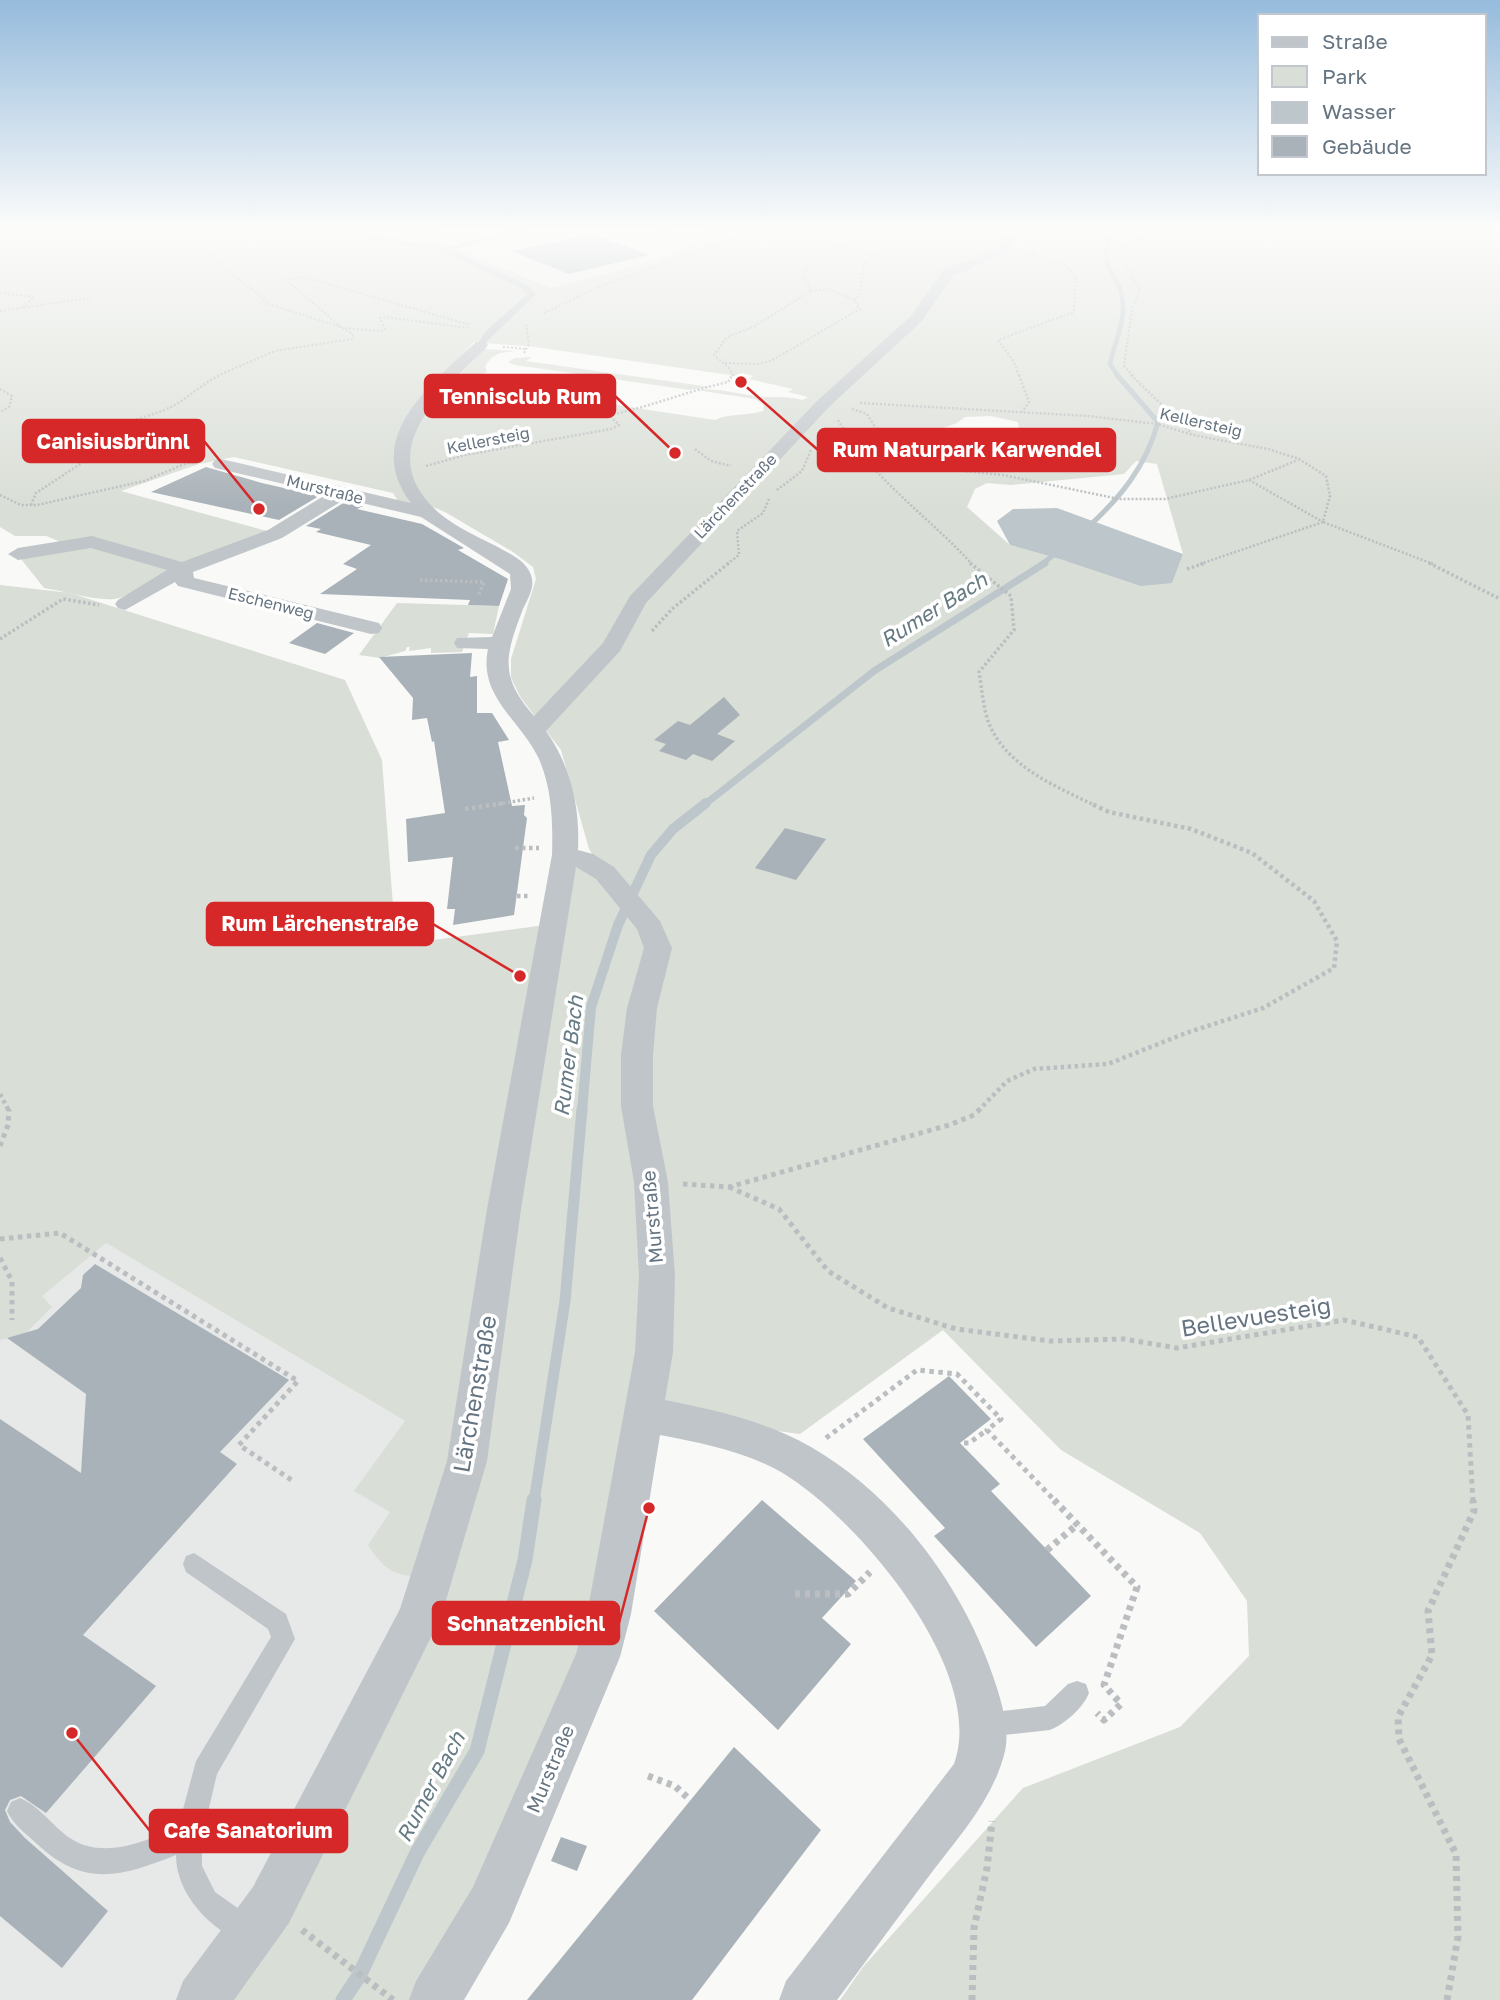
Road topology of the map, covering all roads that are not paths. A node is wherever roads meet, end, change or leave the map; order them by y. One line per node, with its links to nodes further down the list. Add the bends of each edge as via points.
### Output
1 (503, 321): 3 (lane)
2 (913, 321): 13 (street, Lärchenstraße, via 824,403 637,600 612,646)
3 (487, 336): 6 (street, Murstraße, via 405,427 399,451 401,473)
4 (221, 464): 5 (street, Murstraße)
5 (342, 493): 6 (street, Murstraße); 8 (street, via 275,534)
6 (429, 513): 12 (street, Murstraße, via 514,565 521,574 522,584)
7 (18, 554): 8 (street, Eschenweg, via 92,542)
8 (183, 569): 9 (street); 10 (street, Eschenweg, via 185,582)
9 (125, 604)
10 (371, 628)
11 (465, 643): 12 (street)
12 (500, 643): 13 (street, Murstraße, via 500,686)
13 (534, 730): 14 (street, Murstraße, via 563,788 567,821)
14 (535, 849): 15 (street, Murstraße, via 594,864 650,927 658,948 642,1008 636,1106 651,1182 657,1276 654,1352); 21 (street, Lärchenstraße, via 504,1209 467,1461 419,1617 271,1905)
15 (645, 1414): 18 (street, via 737,1434 797,1460 844,1491 869,1515 942,1616 971,1676); 23 (street, Murstraße, via 598,1657 491,1905)
16 (194, 1564): 20 (lane, via 278,1622 283,1639 205,1770)
17 (1077, 1693): 18 (lane, via 1050,1718)
18 (982, 1725): 24 (street, via 984,1741 972,1779)
19 (20, 1811): 20 (lane, via 73,1857 108,1863)
20 (189, 1837): 21 (lane, via 189,1868 206,1901)
21 (250, 1934): 22 (street, Lärchenstraße)
22 (202, 2000)
23 (435, 2000)
24 (805, 2000)

